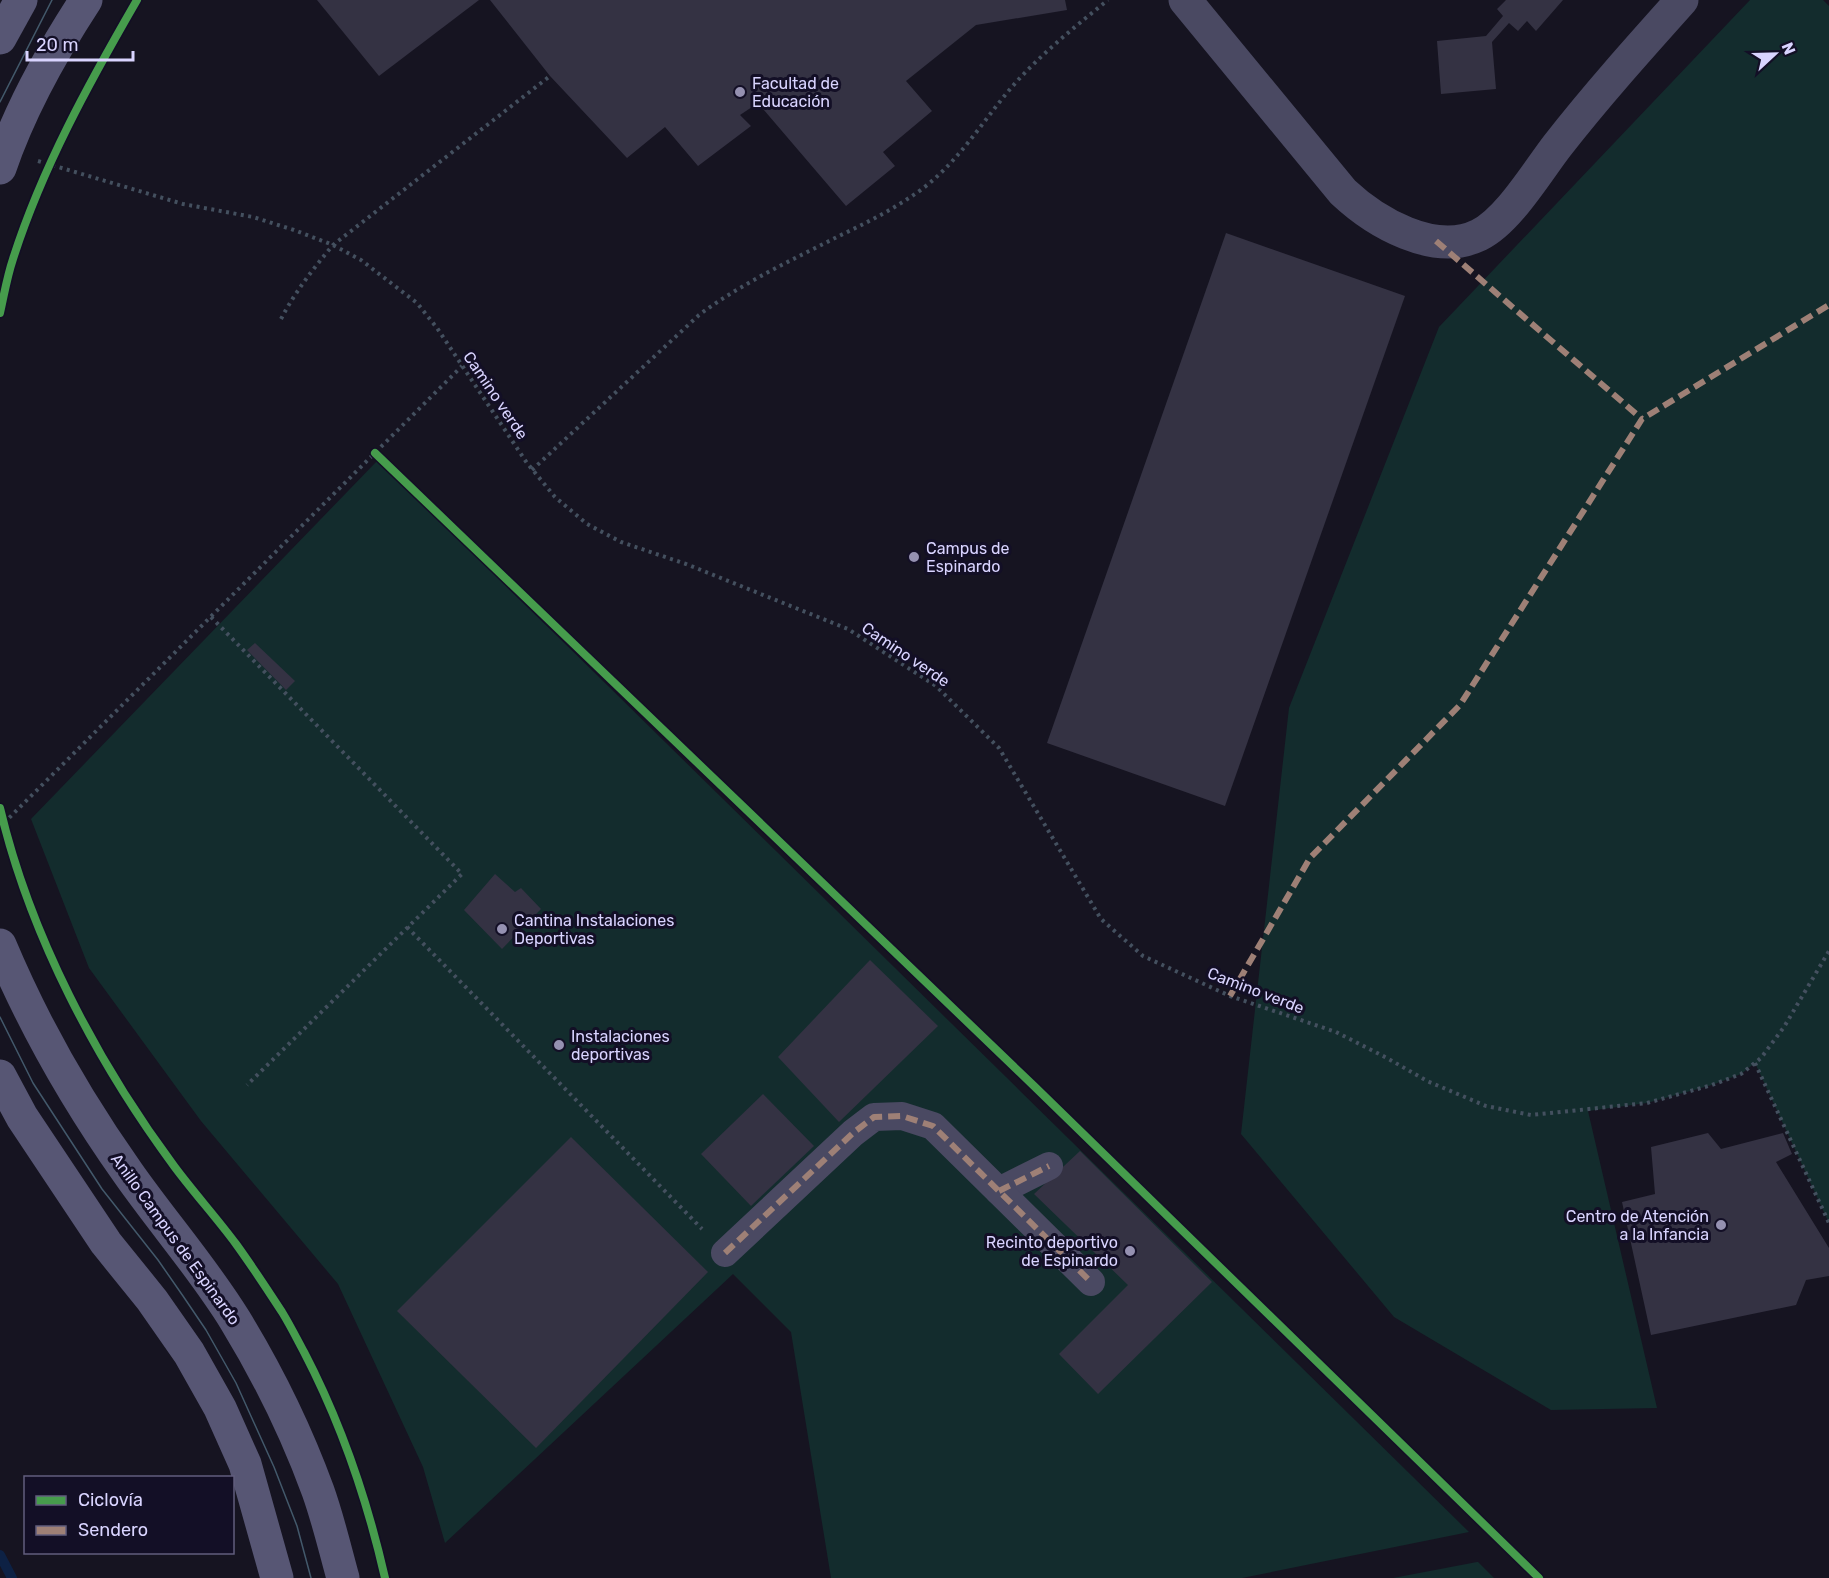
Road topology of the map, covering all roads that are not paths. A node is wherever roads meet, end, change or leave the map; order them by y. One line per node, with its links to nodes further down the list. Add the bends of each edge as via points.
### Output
1 (21, 0): 5 (main road)
2 (86, 0): 6 (main road, via 35,87)
3 (1185, 0): 4 (street, via 1343,192 1382,222 1436,241 1471,238 1494,225)
4 (1682, 0)
5 (0, 38)
6 (3, 159)
7 (0, 945): 14 (main road, Anillo Campus de Espinardo, via 47,1046 72,1089 128,1173 203,1271 263,1368 319,1493)
8 (0, 1076): 13 (main road, via 106,1243 189,1353 220,1408 245,1464)
9 (1049, 1166): 10 (street)
10 (999, 1191): 11 (street, via 933,1126 902,1116 874,1117); 12 (street)
11 (725, 1253)
12 (1091, 1282)
13 (277, 1578)
14 (343, 1578)

